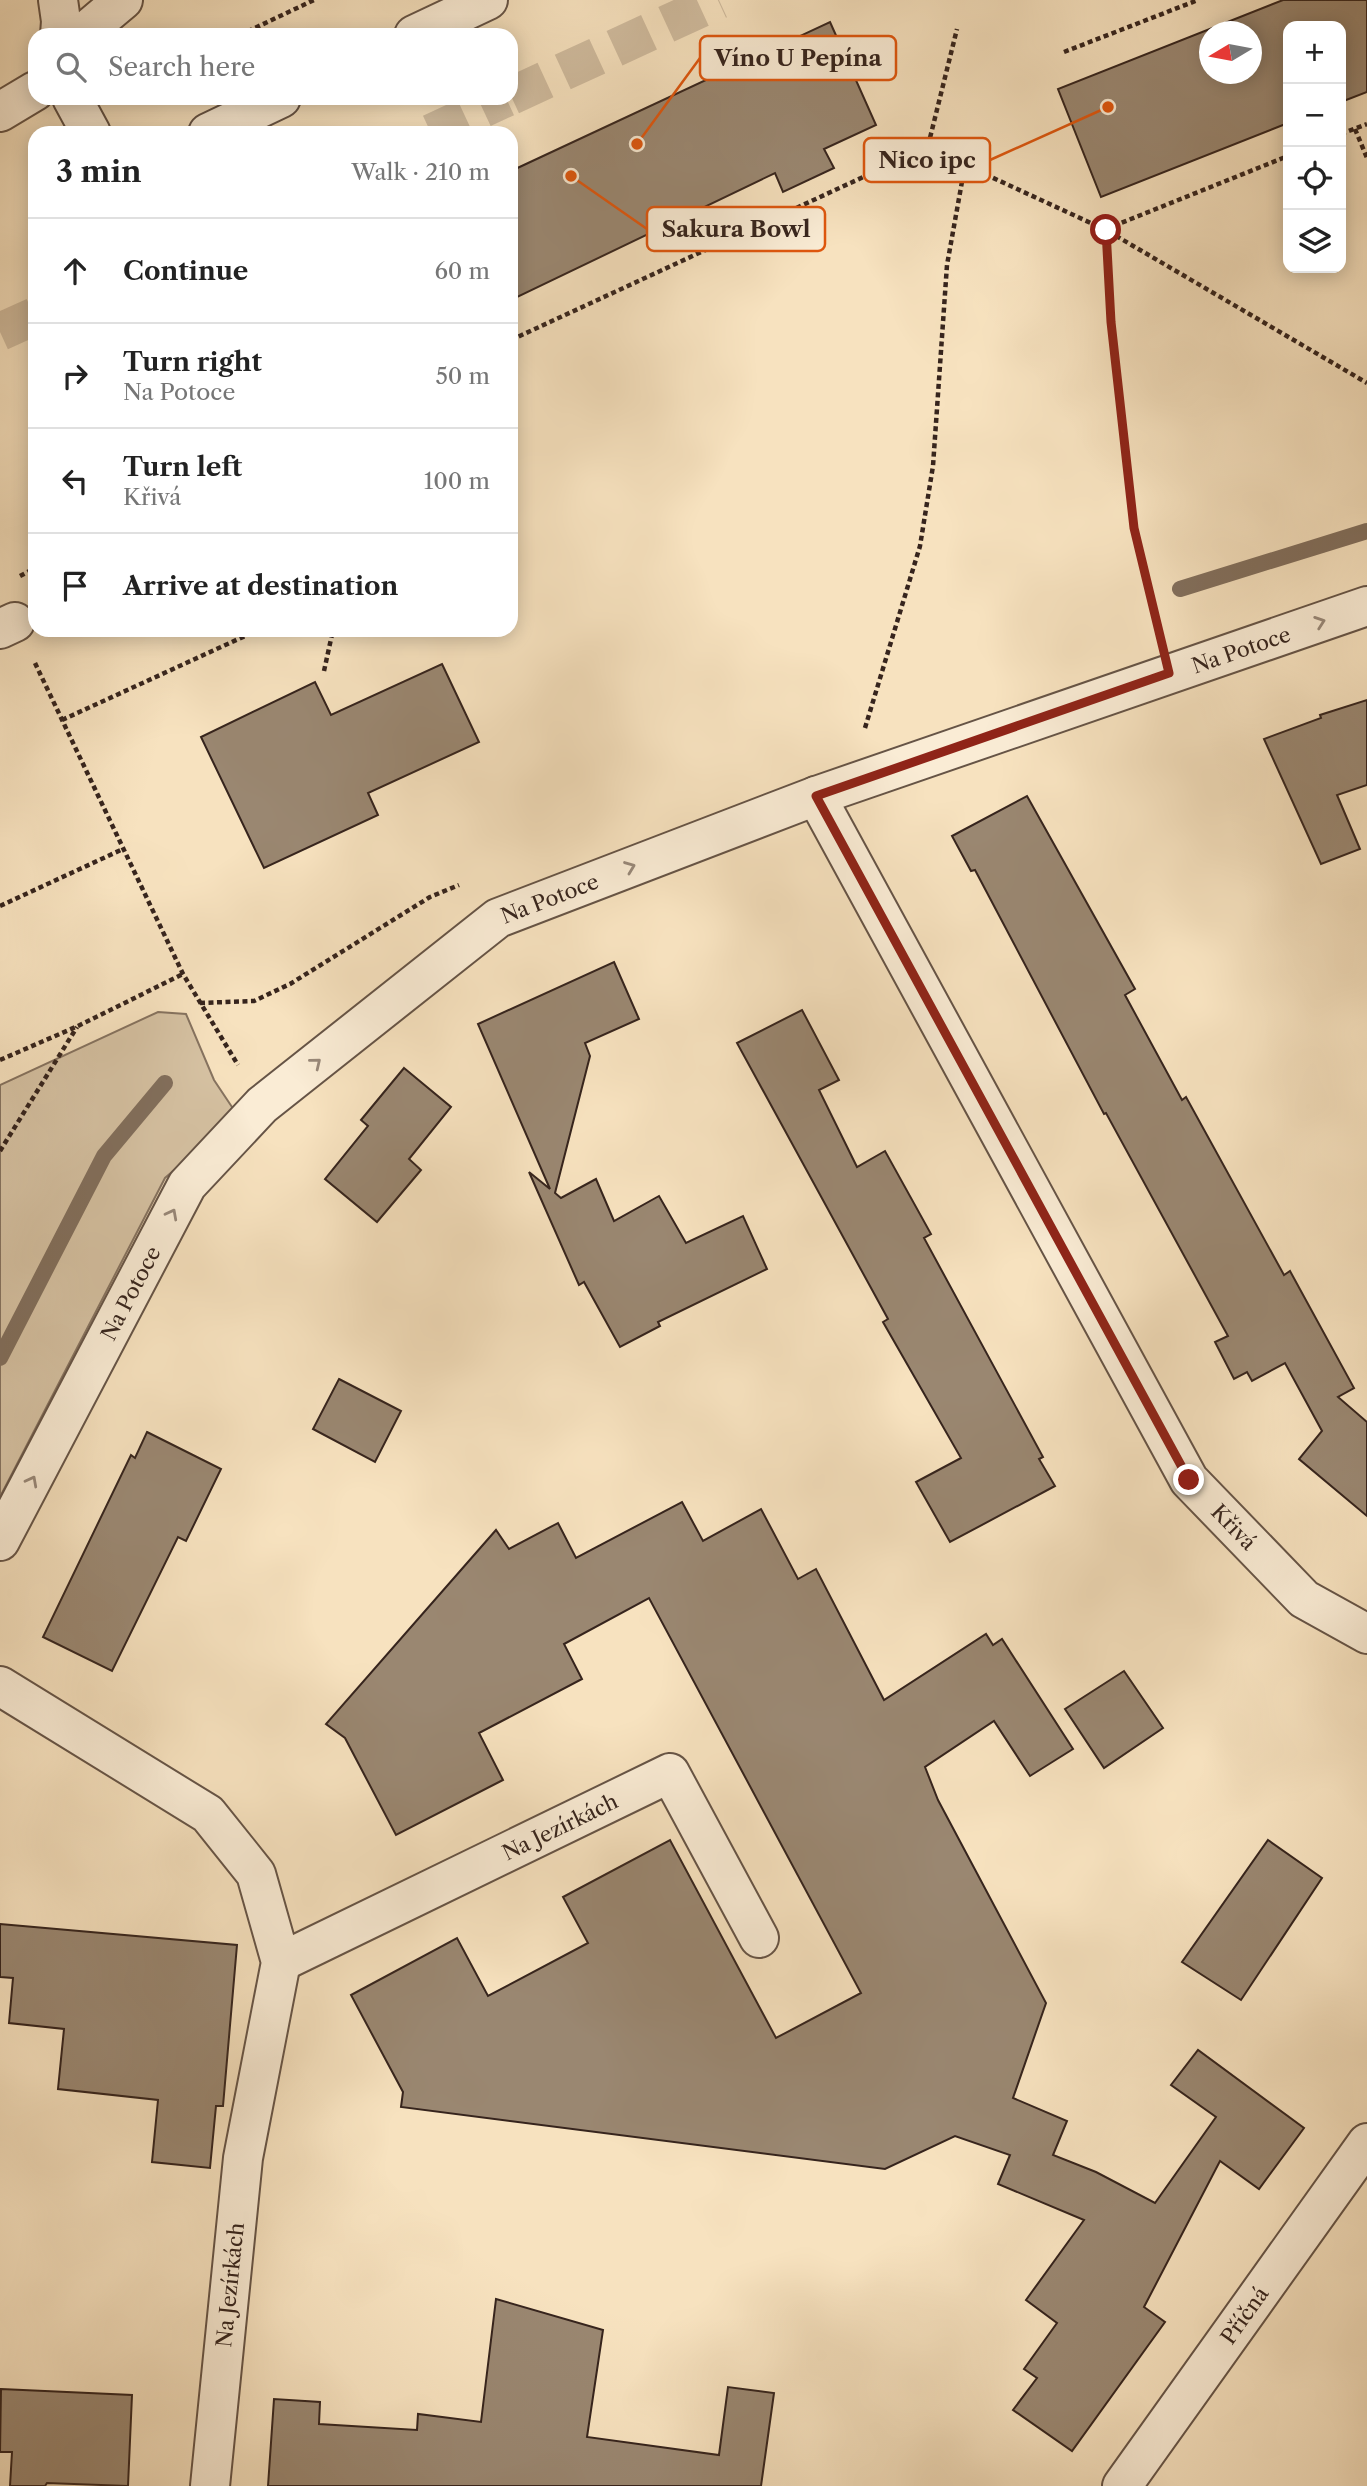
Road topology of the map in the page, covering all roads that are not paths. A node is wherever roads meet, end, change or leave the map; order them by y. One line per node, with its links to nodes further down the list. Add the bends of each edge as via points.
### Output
1 (58, 0): 4 (street)
2 (123, 0): 5 (street)
3 (488, 0): 6 (street)
4 (60, 28)
5 (91, 28)
6 (429, 28)
7 (28, 95): 10 (street)
8 (76, 105): 11 (street)
9 (266, 105): 12 (street)
10 (0, 112)
11 (87, 126)
12 (223, 126)
13 (1367, 606): 14 (street, Na Potoce, one-way to 13)
14 (816, 796): 15 (street, Na Potoce, one-way to 14, via 187,1185 262,1105 498,918); 16 (street, Křivá, via 1189,1480 1304,1600)
15 (0, 1541)
16 (1367, 1634)
17 (0, 1686): 19 (street, Na Jezírkách, via 208,1814 256,1874)
18 (759, 1938): 19 (street, Na Jezírkách, via 670,1773)
19 (281, 1962): 21 (street, Na Jezírkách, via 243,2158)
20 (1367, 2143): 22 (street, Příčná)
21 (210, 2486)
22 (1122, 2486)

